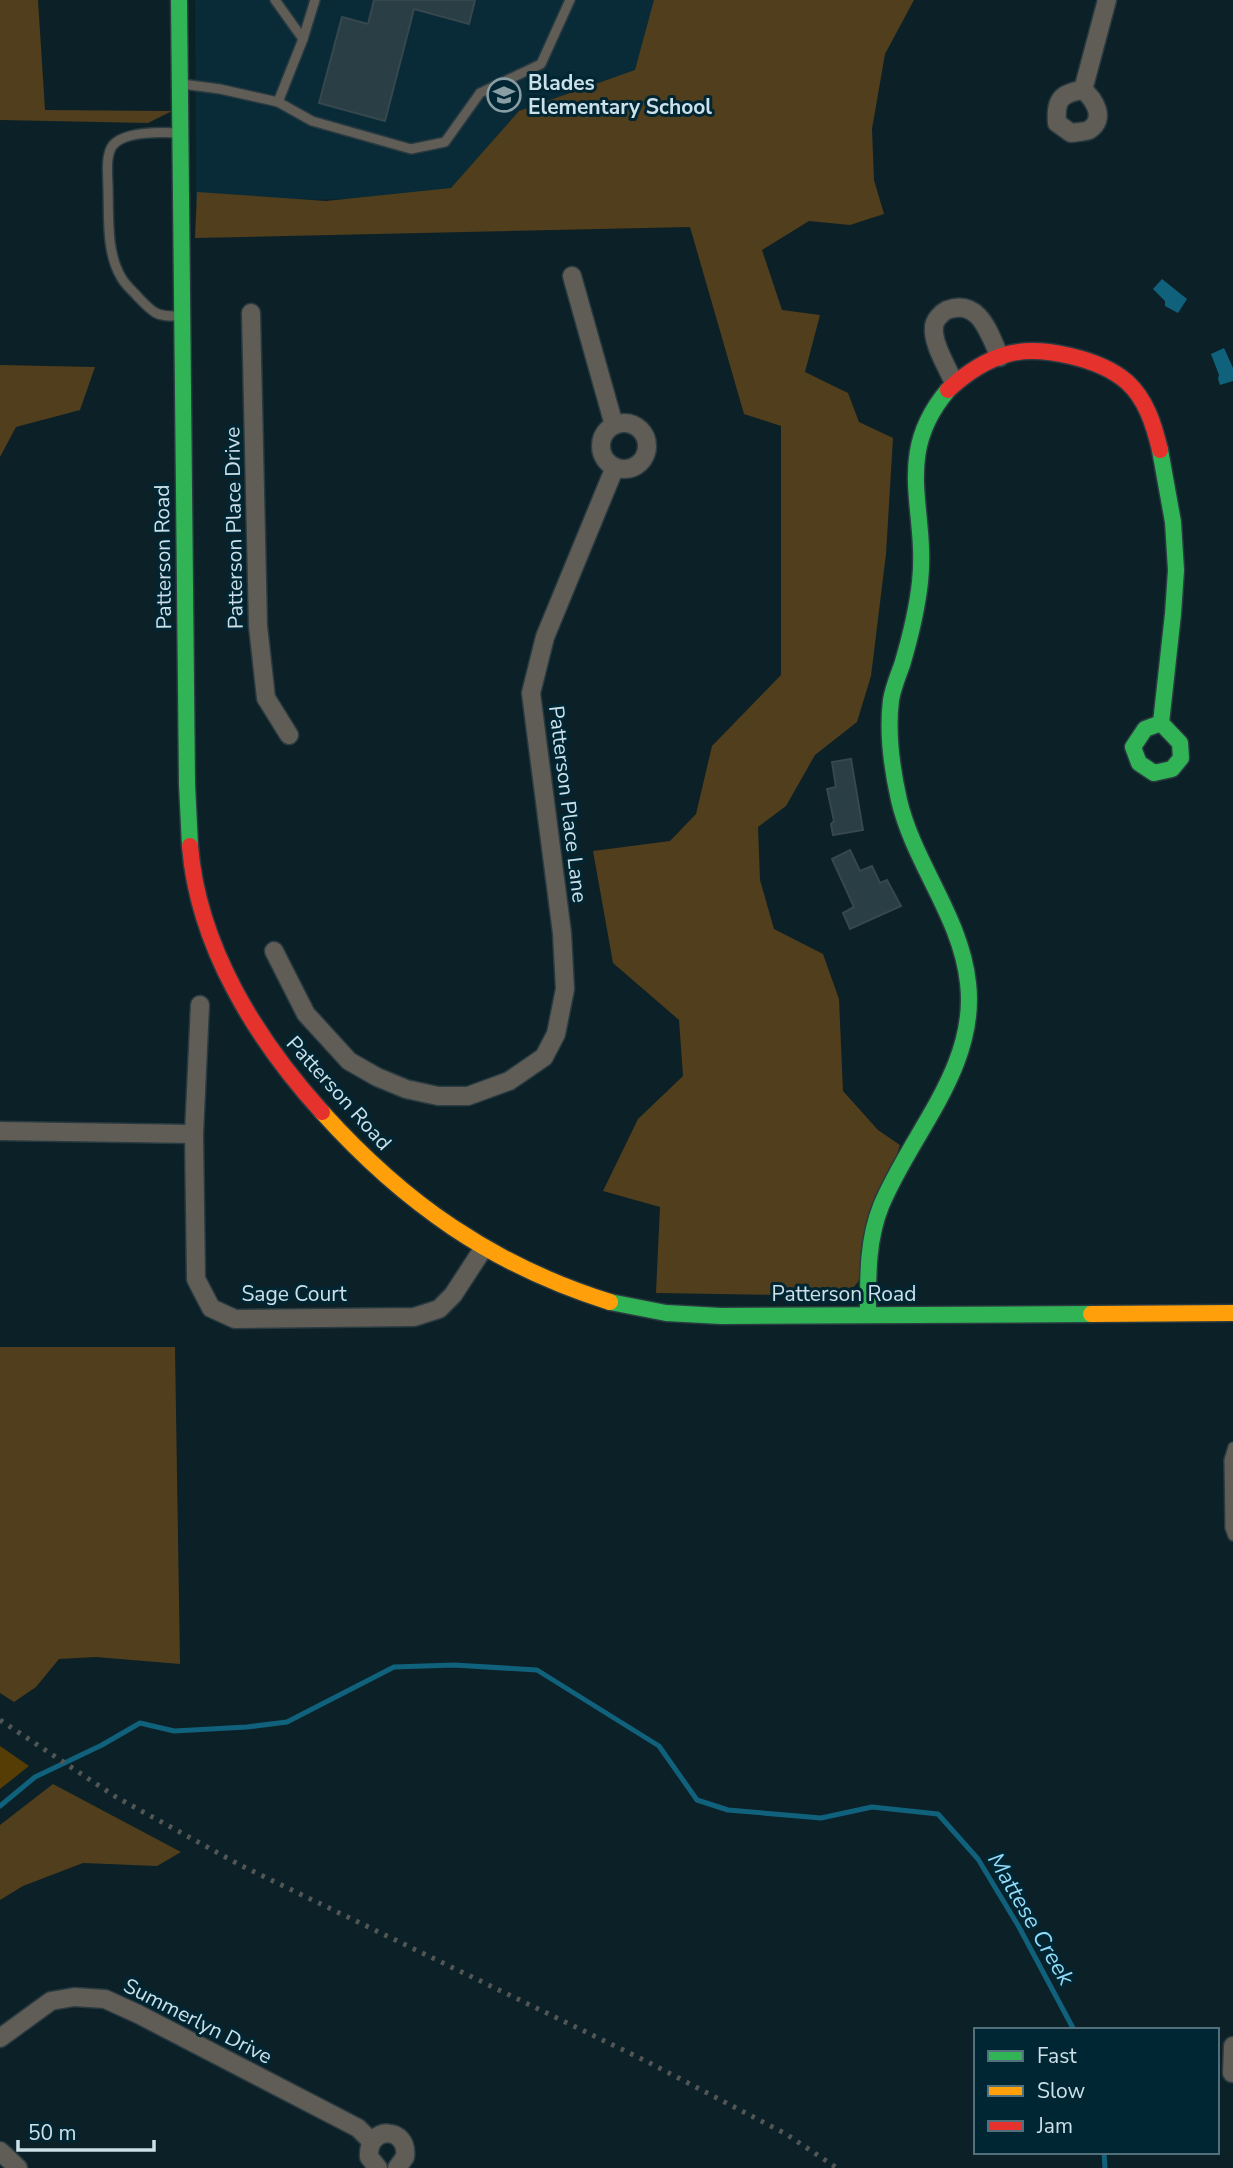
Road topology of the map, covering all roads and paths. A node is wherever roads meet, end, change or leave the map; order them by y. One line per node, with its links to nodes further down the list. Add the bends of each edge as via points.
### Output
1 (179, 0): 7 (street, Patterson Road)
2 (275, 0): 6 (lane)
3 (315, 0): 6 (lane)
4 (570, 0): 9 (lane, via 541,64 480,93 445,142 411,149 312,121)
5 (1107, 0): 8 (street)
6 (303, 39): 9 (lane)
7 (180, 84): 9 (lane); 10 (street, Patterson Road)
8 (1083, 89)
9 (278, 102)
10 (180, 133): 13 (street, Patterson Road); 13 (lane, via 137,135 114,144 109,152 108,199 114,261 121,279 161,317)
11 (572, 275): 16 (street)
12 (251, 313): 19 (street, Patterson Place Drive, via 258,626 266,698)
13 (181, 316): 24 (street, Patterson Road, via 187,784 197,889 241,1000 294,1080 392,1181)
14 (1000, 357): 15 (street); 15 (street, via 984,321 973,310 958,307 943,312 934,324 935,338); 18 (street, via 1024,352 1082,359 1123,380 1151,420 1162,456 1175,548)
15 (954, 383): 26 (street, via 936,403 921,435 912,478 921,577 891,699 891,750 902,812 953,928 967,970 970,1006 965,1043 953,1076 877,1218 871,1240)
16 (614, 425): 17 (street, via 601,443 604,457); 17 (street, via 637,427 647,447 636,466)
17 (615, 467): 20 (street, Patterson Place Lane, via 545,637 531,693 565,989 556,1034 544,1057 509,1081 468,1096 406,1089 349,1061 306,1014)
18 (1161, 723)
19 (289, 735)
20 (274, 951)
21 (200, 1005): 23 (street, Sage Court)
22 (0, 1131): 23 (street)
23 (194, 1134): 24 (street, Sage Court, via 196,1279 211,1308 235,1319 414,1317 439,1309)
24 (483, 1249): 26 (street, Patterson Road, via 528,1273 617,1305 726,1315)
25 (1233, 1313): 26 (street, Patterson Road)
26 (868, 1315)
27 (1233, 1447): 28 (lane, via 1229,1460)
28 (1233, 1536)
29 (0, 2038): 32 (street, Summerlyn Drive, via 51,2001 105,1999 358,2128)
30 (1233, 2046): 31 (street)
31 (1232, 2073)
32 (372, 2141): 35 (street, via 369,2157); 36 (street, via 387,2133 402,2140 405,2157)
33 (0, 2151): 34 (street)
34 (18, 2168)
35 (378, 2168)
36 (397, 2168)

